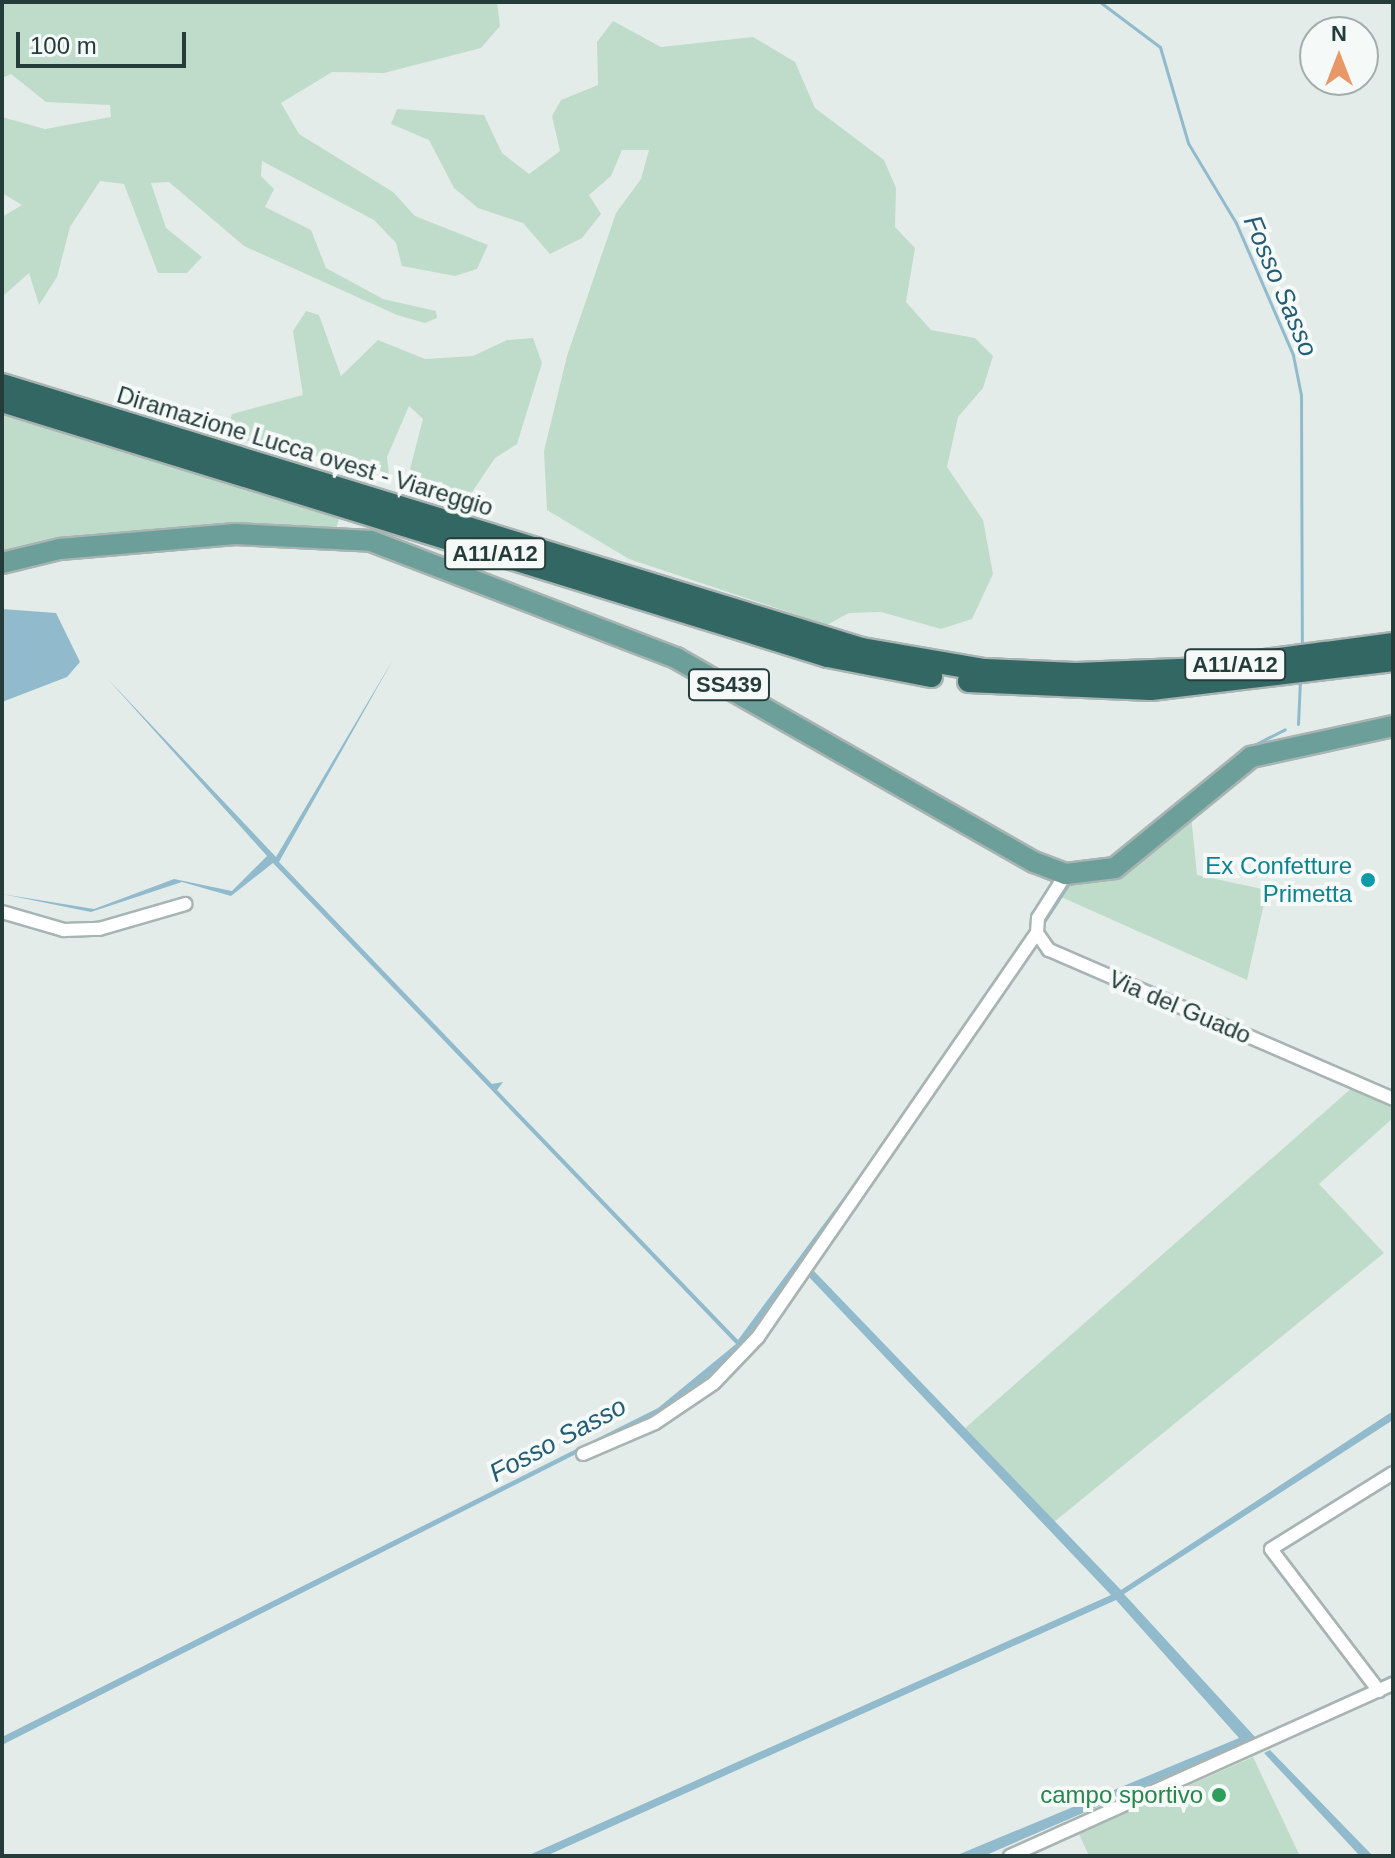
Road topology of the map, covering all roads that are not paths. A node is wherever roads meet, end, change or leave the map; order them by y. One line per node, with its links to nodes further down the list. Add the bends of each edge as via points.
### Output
1 (6, 394): 4 (highway, Diramazione Lucca ovest - Viareggio / A11/A12, via 164,450); 4 (highway, Diramazione Lucca ovest - Viareggio / A11/A12, via 187,441)
2 (2, 563): 8 (main road, SS439, via 60,549 235,534 371,541 676,658 1034,862)
3 (1393, 644): 6 (highway, Diramazione Lucca ovest - Viareggio / A11/A12)
4 (827, 648): 6 (highway, Diramazione Lucca ovest - Viareggio / A11/A12)
5 (1393, 660): 6 (highway, Diramazione Lucca ovest - Viareggio / A11/A12, via 1200,686)
6 (1080, 682)
7 (1393, 726): 8 (main road, SS439, via 1251,757 1115,868)
8 (1066, 874): 11 (street, via 1038,918)
9 (185, 904): 10 (street, via 99,929 64,930)
10 (2, 912)
11 (1037, 933): 12 (street, Via del Guado, via 1049,950); 13 (street, via 758,1337 714,1383 655,1423)
12 (1393, 1099)
13 (583, 1454)
14 (1393, 1473): 16 (street, via 1271,1549)
15 (1393, 1684): 16 (street)
16 (1379, 1691): 17 (street)
17 (1010, 1856)

